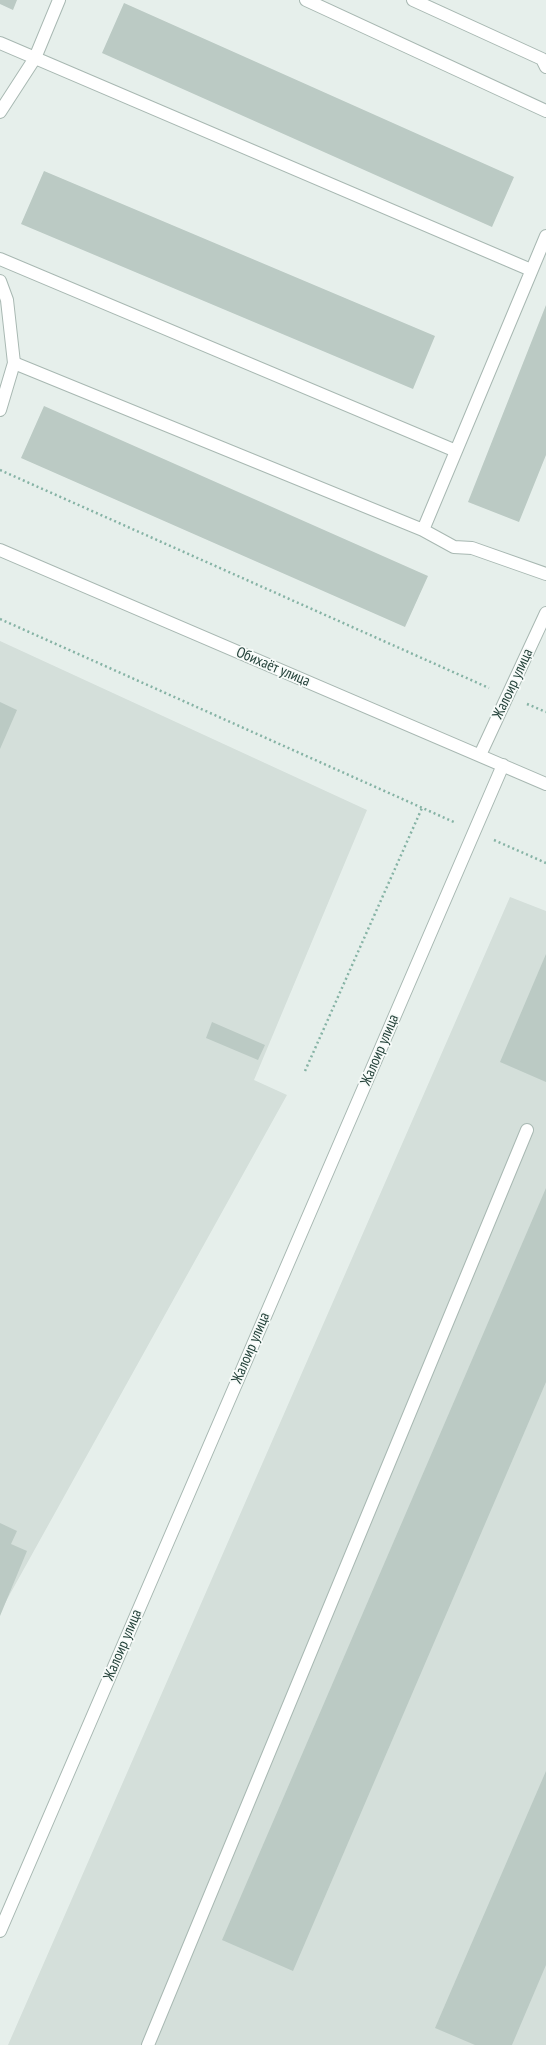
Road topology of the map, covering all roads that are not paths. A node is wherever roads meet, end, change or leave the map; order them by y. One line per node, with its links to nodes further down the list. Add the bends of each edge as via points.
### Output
1 (59, 0): 5 (street)
2 (306, 0): 7 (street)
3 (413, 0): 6 (street, via 542,59)
4 (0, 43): 5 (street)
5 (35, 58): 8 (street); 11 (street)
6 (546, 67)
7 (546, 111)
8 (0, 112)
9 (546, 236): 11 (street)
10 (0, 259): 16 (street)
11 (531, 270): 16 (street)
12 (0, 281): 13 (street)
13 (4, 299): 14 (street)
14 (14, 363): 15 (street); 17 (street)
15 (0, 410)
16 (456, 451): 17 (street)
17 (423, 530): 19 (street, via 454,547 472,548)
18 (0, 550): 21 (street, Обихаёт улица)
19 (546, 574)
20 (546, 613): 21 (street, Жалоир улица)
21 (480, 755): 22 (street, Обихаёт улица)
22 (503, 765): 23 (street, Обихаёт улица); 25 (street, Жалоир улица)
23 (546, 784)
24 (527, 1130): 26 (street)
25 (0, 1931)
26 (148, 2045)

